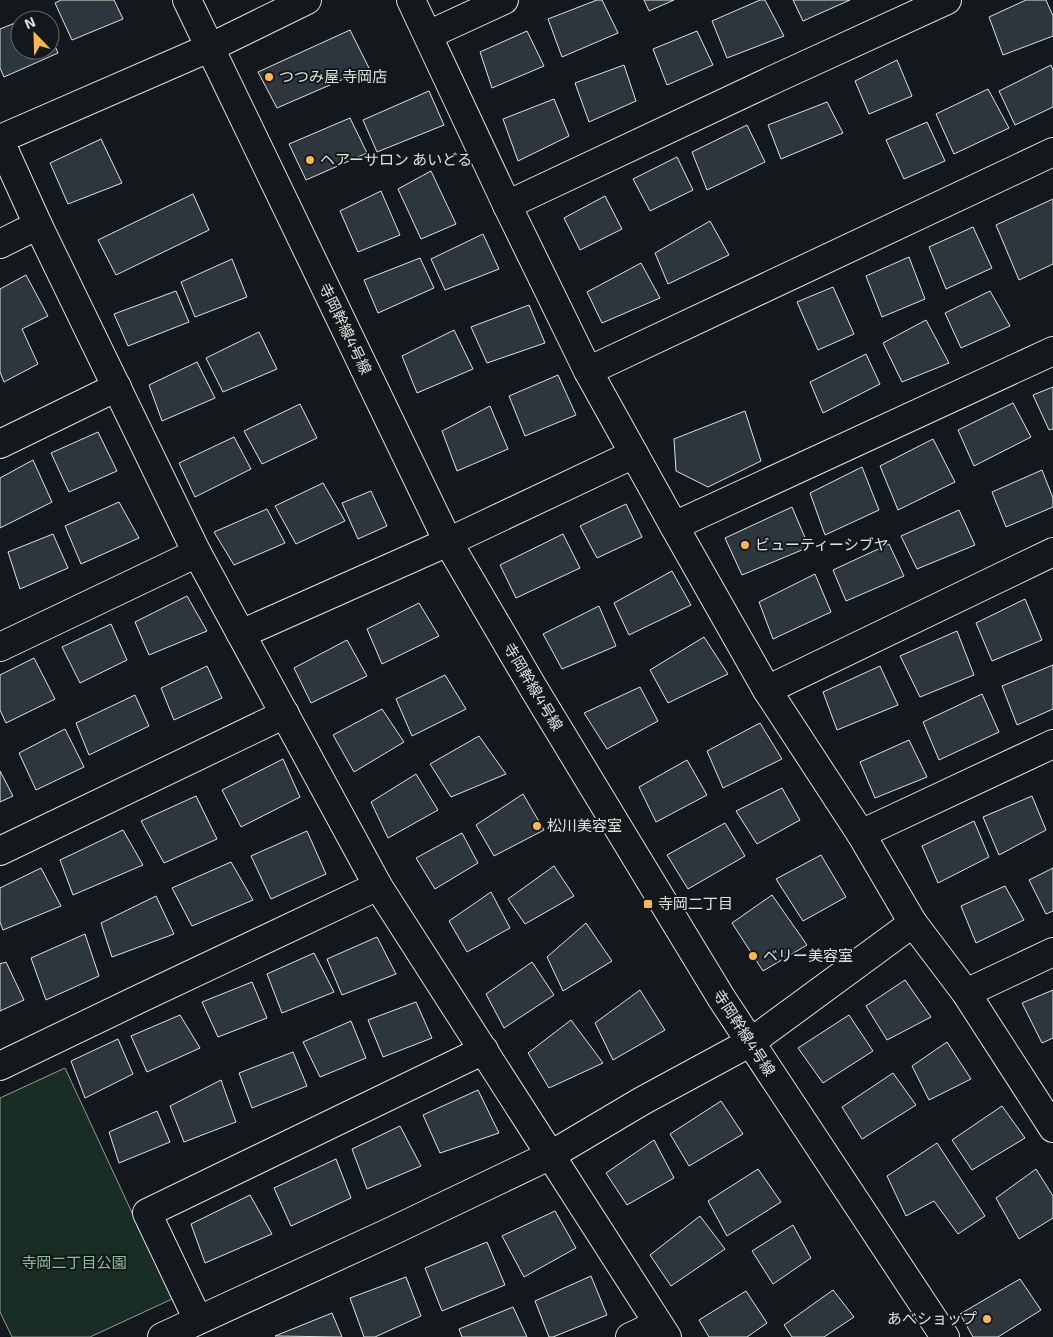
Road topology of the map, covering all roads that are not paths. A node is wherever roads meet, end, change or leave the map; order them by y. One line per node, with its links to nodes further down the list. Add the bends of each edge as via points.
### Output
1 (187, 0): 7 (street, 寺岡幹線4号線)
2 (307, 0): 7 (street)
3 (411, 0): 6 (street)
4 (504, 0): 6 (street)
5 (946, 0): 10 (street)
6 (428, 35): 10 (street)
7 (210, 48): 8 (street); 19 (street, 寺岡幹線4号線)
8 (0, 140): 11 (street)
9 (1053, 152): 14 (street)
10 (507, 205): 14 (street)
11 (38, 225): 12 (street); 15 (street)
12 (0, 244)
13 (1053, 351): 18 (street)
14 (588, 371): 17 (street)
15 (116, 386): 16 (street); 21 (street)
16 (0, 444)
17 (634, 454): 18 (street); 19 (street)
18 (674, 526): 24 (street)
19 (448, 542): 22 (street); 33 (street, 寺岡幹線4号線, via 534,689)
20 (1053, 552): 24 (street)
21 (197, 553): 22 (street); 23 (street)
22 (241, 634): 25 (street)
23 (0, 647)
24 (767, 690): 27 (street)
25 (285, 714): 28 (street); 29 (street)
26 (1053, 744): 27 (street)
27 (861, 834): 30 (street)
28 (0, 851)
29 (378, 886): 34 (street); 35 (street)
30 (913, 923): 32 (street); 33 (street)
31 (1053, 952): 32 (street)
32 (966, 993): 36 (street)
33 (751, 1042): 37 (street); 42 (street, 寺岡幹線4号線)
34 (484, 1050): 37 (street); 38 (street, via 147,1213)
35 (0, 1066)
36 (1053, 1128)
37 (551, 1155): 38 (street); 39 (street)
38 (198, 1320): 40 (street)
39 (663, 1330): 41 (street)
40 (162, 1337)
41 (630, 1337)
42 (945, 1337)

